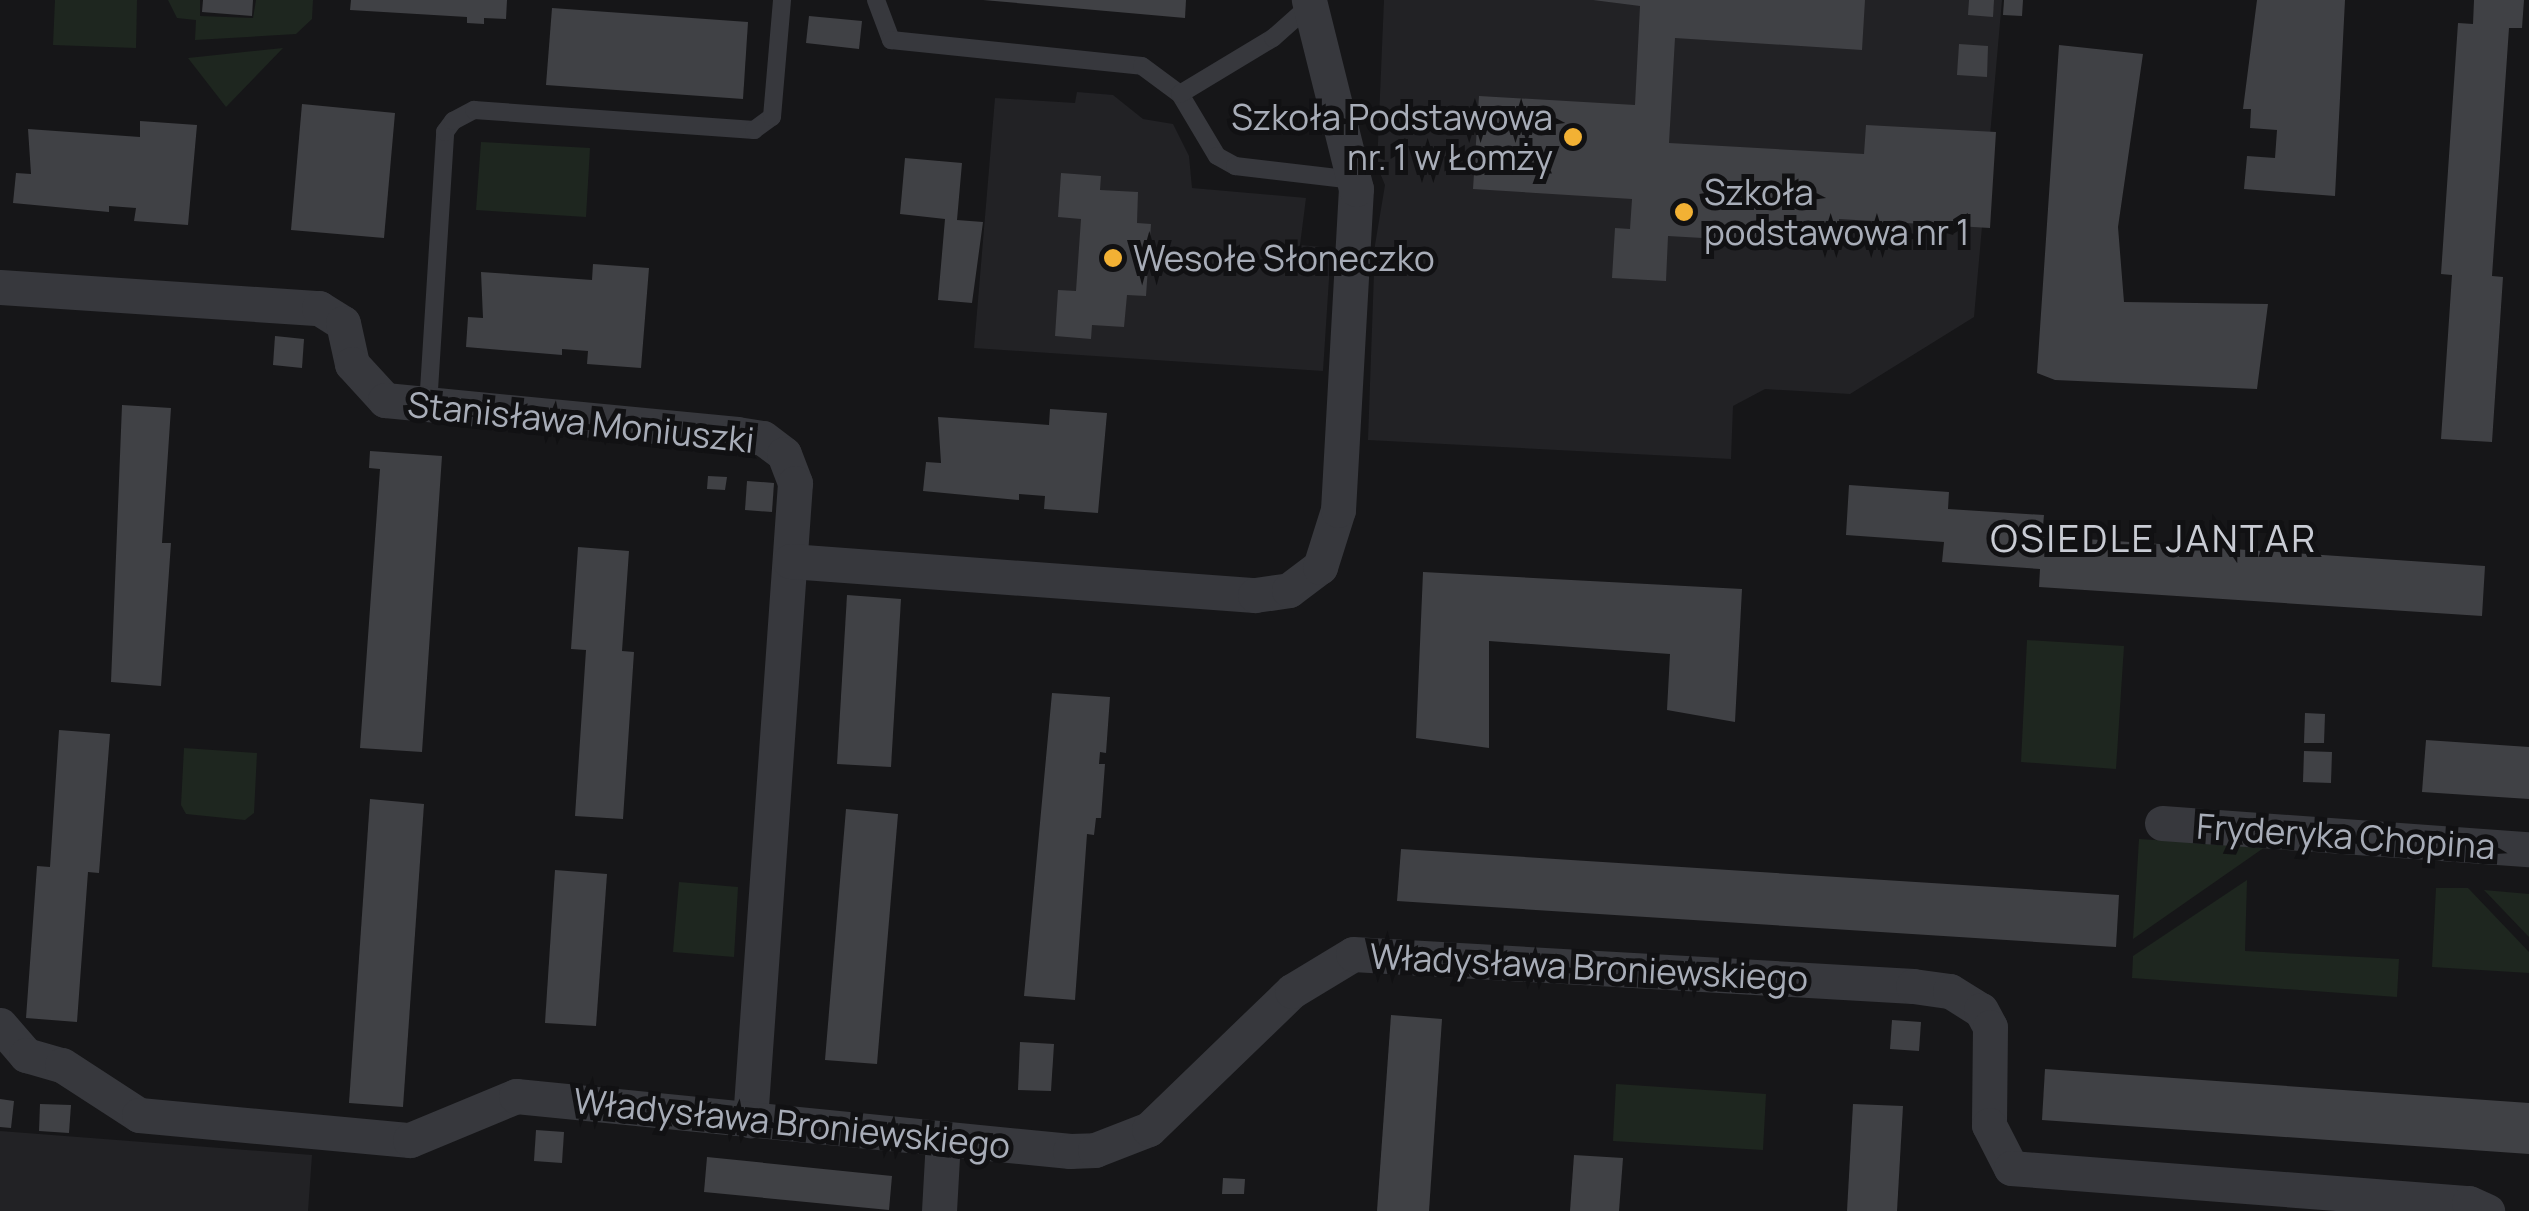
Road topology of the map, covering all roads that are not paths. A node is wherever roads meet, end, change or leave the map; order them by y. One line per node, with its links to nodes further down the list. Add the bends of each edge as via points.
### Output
1 (782, 0): 7 (lane, via 772,117 754,130 474,110 452,121 445,132)
2 (876, 0): 4 (lane, via 891,40 1142,66)
3 (1309, 3): 4 (lane, via 1273,38); 5 (street)
4 (1180, 94): 5 (lane, via 1211,147 1235,166)
5 (1354, 180): 8 (street, via 1338,510 1329,551 1307,580 1254,595)
6 (0, 287): 7 (street, Stanisława Moniuszki, via 319,308 343,324 352,364 372,391)
7 (428, 406): 8 (street, Stanisława Moniuszki, via 763,438 784,454 794,479)
8 (790, 561): 12 (street, Stanisława Moniuszki)
9 (2162, 823): 10 (street, Fryderyka Chopina)
10 (2529, 849)
11 (0, 1025): 12 (street, Władysława Broniewskiego, via 26,1054 62,1065 138,1115 410,1140 434,1136 477,1109 516,1096)
12 (750, 1120): 13 (street, Władysława Broniewskiego)
13 (943, 1140): 14 (street); 15 (street, Władysława Broniewskiego, via 1070,1151 1135,1137 1318,971 1353,954 1390,951 1950,991 1969,998 1990,1027 1989,1125 2011,1168 2469,1203)
14 (939, 1211)
15 (2487, 1211)

